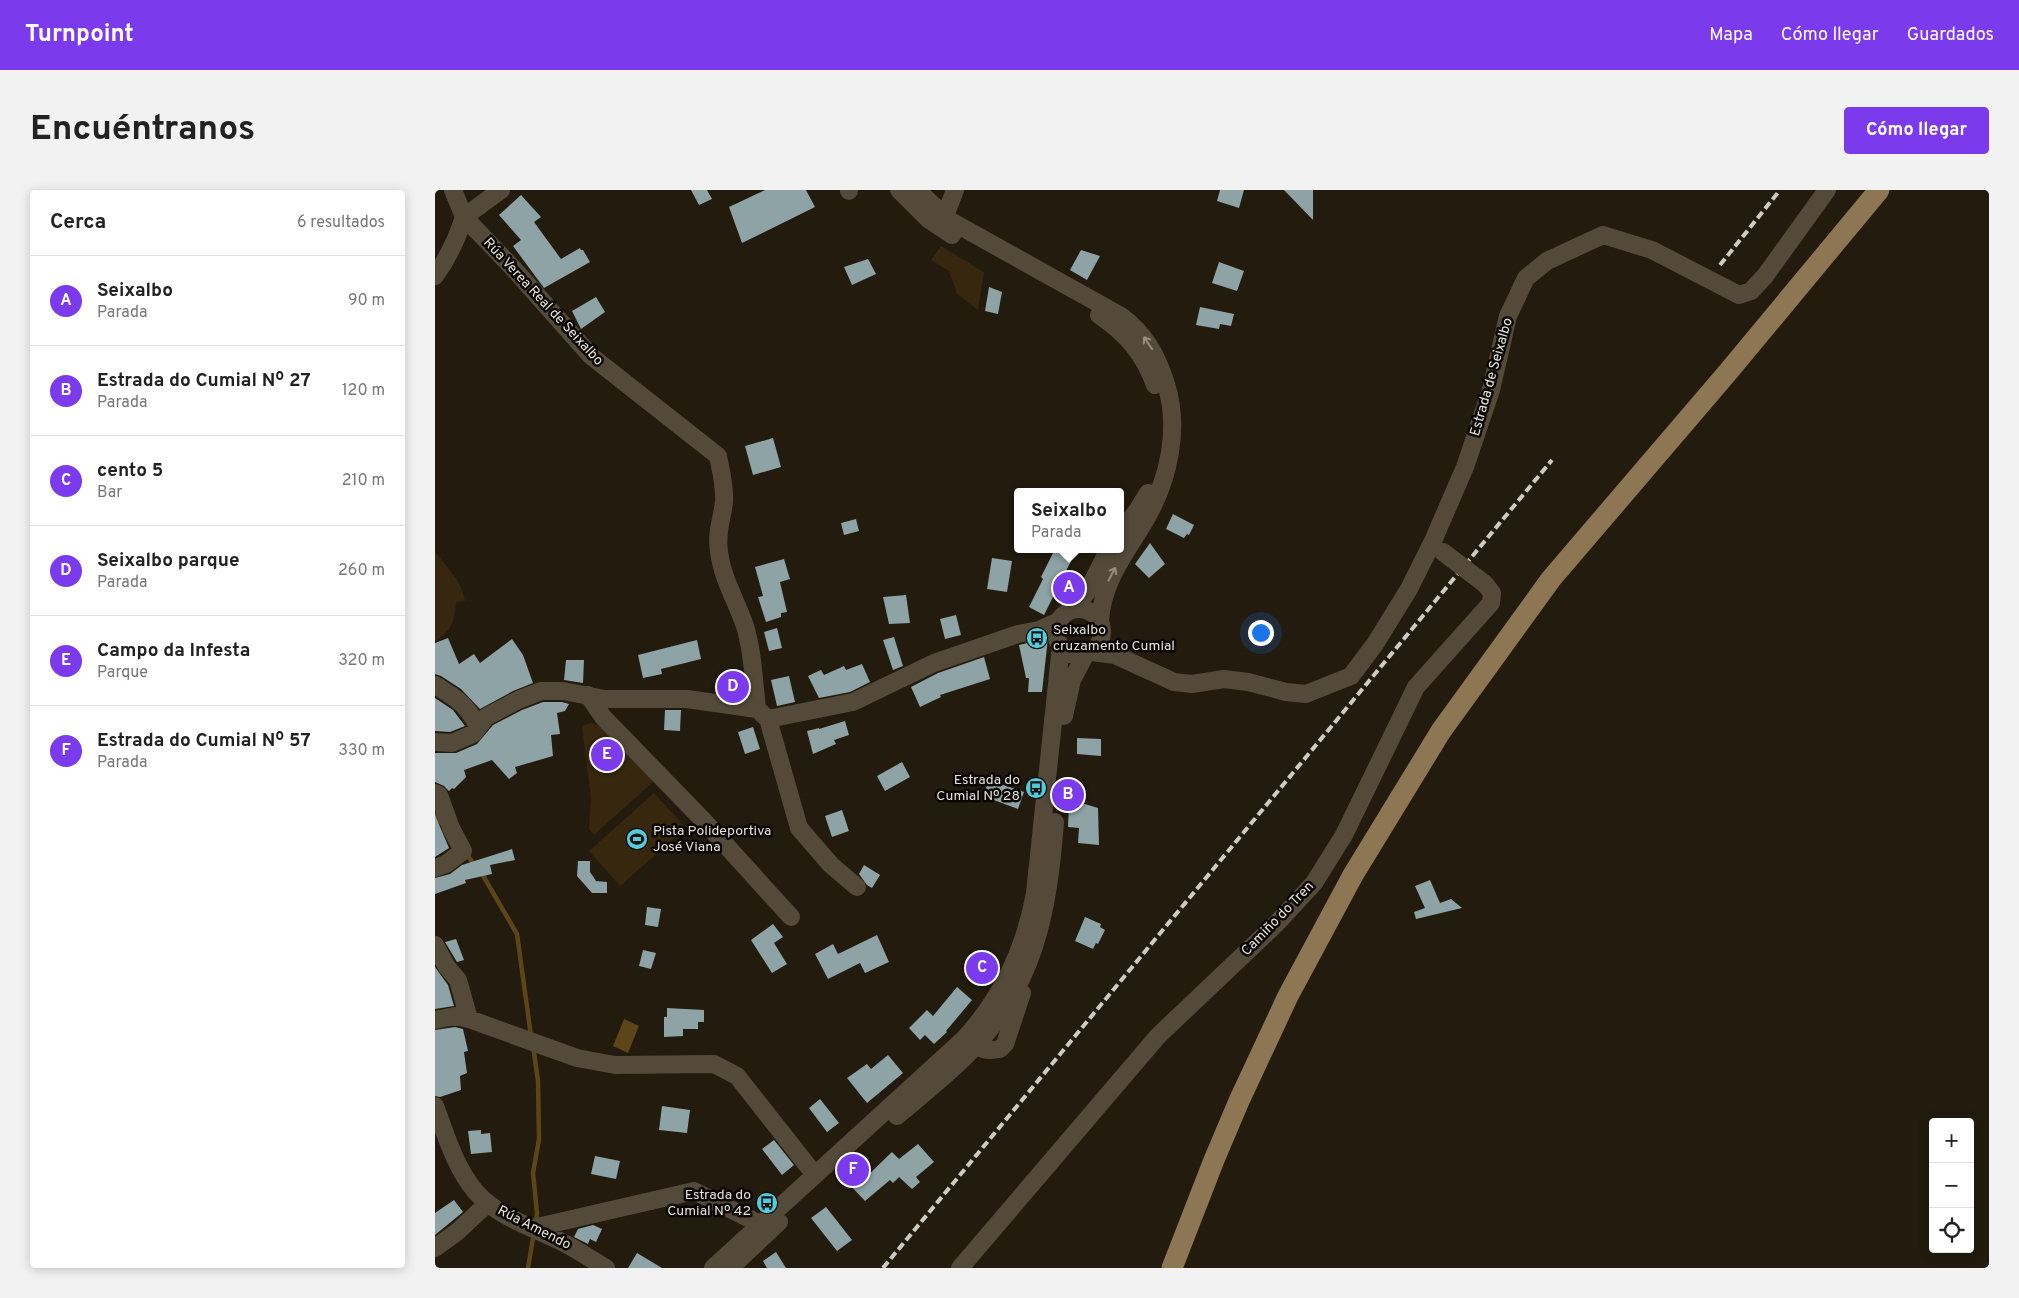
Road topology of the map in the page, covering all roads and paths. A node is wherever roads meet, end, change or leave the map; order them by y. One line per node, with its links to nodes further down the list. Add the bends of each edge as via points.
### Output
1 (453, 190): 10 (street, Rúa Verea Real de Seixalbo)
2 (501, 190): 10 (street)
3 (899, 190): 12 (street, via 945,231 1116,326 1141,355 1161,404 1162,446 1150,488)
4 (908, 190): 9 (street, via 925,206)
5 (917, 190): 9 (street)
6 (955, 190): 9 (street)
7 (1827, 190): 13 (street, Estrada de Seixalbo, via 1765,276 1751,291 1739,295 1652,250 1603,235 1547,261 1526,278 1508,316 1491,390)
8 (1879, 190): 50 (main road, via 1551,579 1441,732 1353,875 1288,996 1239,1101)
9 (941, 213): 16 (street, one-way to 9, via 1105,589 1147,517 1167,470 1171,450 1171,410 1161,368 1149,343 1121,316)
10 (463, 217): 11 (street, via 458,235); 22 (street, Rúa Verea Real de Seixalbo, via 599,364 718,456 724,488 717,534 719,557 745,626)
11 (435, 276)
12 (1124, 527)
13 (1438, 546): 19 (street, Estrada de Seixalbo, via 1351,676 1307,694 1224,679 1192,684 1174,682); 49 (street, Camiño do Tren, bridge, via 1485,584 1492,593 1491,603 1416,687 1344,835 1314,883 1277,923 1158,1036)
14 (1107, 553): 15 (street, via 1087,592)
15 (1073, 610): 16 (street, via 1090,611); 17 (street, via 1063,615)
16 (1101, 627): 18 (street, via 1097,647); 19 (street)
17 (1053, 633): 18 (street, via 1072,654); 22 (street, via 1018,634 935,663 853,702); 29 (street, via 1039,864)
18 (1088, 653): 19 (street); 31 (street, via 1072,680 1066,702 1048,892 1040,930)
19 (1115, 655)
20 (435, 685): 23 (street, via 468,709)
21 (588, 695): 22 (street, via 605,699 687,699); 23 (street, via 541,691 486,716); 28 (street, via 603,717)
22 (763, 714): 27 (street, via 799,828 831,865)
23 (478, 726): 24 (street, via 473,734 452,743)
24 (435, 742)
25 (435, 793): 26 (street, via 439,795 463,851)
26 (435, 868)
27 (857, 887)
28 (791, 917)
29 (1031, 918): 33 (street, via 1026,952); 37 (street, via 1001,990 982,1019)
30 (435, 945): 32 (street, via 458,980)
31 (1025, 974): 33 (street); 35 (street, via 1021,998)
32 (469, 1019): 34 (street, via 455,1016); 39 (street, via 577,1058 615,1065 714,1064 737,1076)
33 (994, 1019): 35 (street, via 1003,1022); 36 (street)
34 (435, 1020)
35 (1008, 1035): 36 (street, via 1000,1049 992,1050)
36 (975, 1043): 37 (street, via 945,1067); 43 (street)
37 (923, 1076): 39 (street)
38 (435, 1106): 40 (street, via 459,1166)
39 (815, 1176): 41 (street)
40 (488, 1204): 42 (street, Rúa Amendo); 44 (street)
41 (761, 1224): 42 (street, via 694,1191); 46 (street)
42 (533, 1228): 45 (street, Rúa Amendo)
43 (756, 1245): 47 (street); 48 (street)
44 (435, 1248)
45 (606, 1268)
46 (713, 1268)
47 (720, 1268)
48 (731, 1268)
49 (960, 1268)
50 (1172, 1268)

